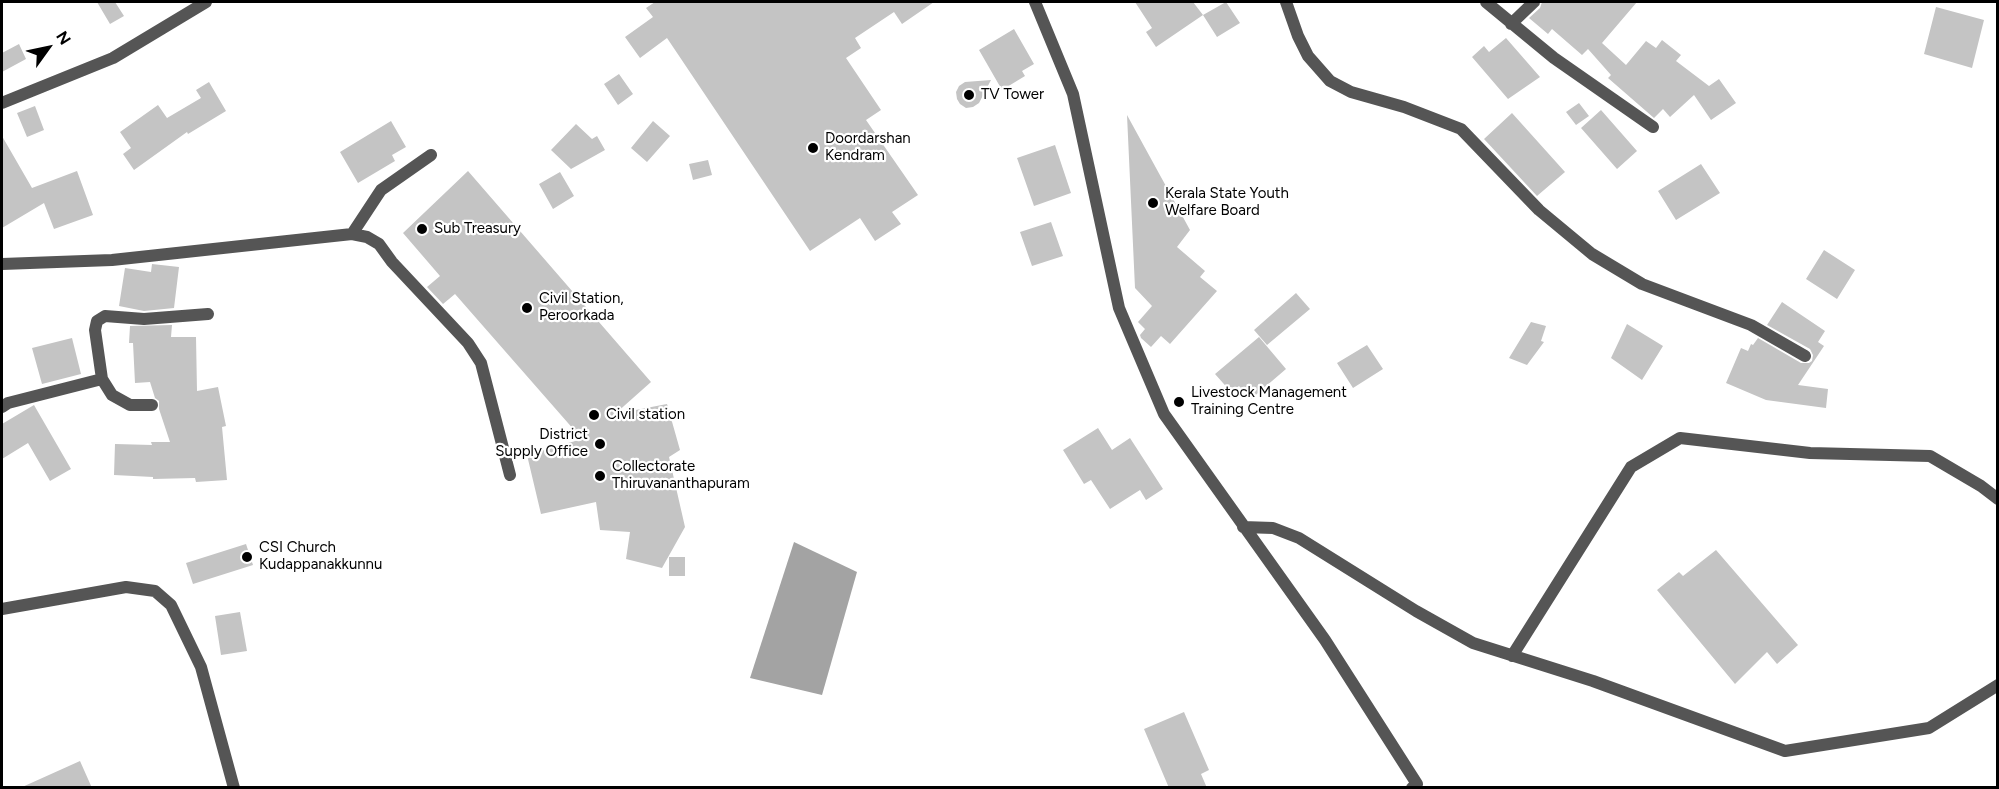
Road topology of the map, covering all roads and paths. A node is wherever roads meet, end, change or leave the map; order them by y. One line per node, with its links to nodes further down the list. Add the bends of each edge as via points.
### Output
1 (206, 2): 7 (street, via 113,58)
2 (1035, 2): 19 (street, via 1073,94 1119,308 1164,414)
3 (1286, 2): 13 (street, via 1308,56 1330,81 1351,92 1461,129 1539,210 1592,254 1642,284 1751,325)
4 (1486, 2): 6 (street)
5 (1534, 2): 6 (street)
6 (1511, 24): 8 (street)
7 (2, 103)
8 (1653, 127)
9 (430, 155): 10 (street, via 381,190)
10 (352, 234): 11 (street, via 112,260); 17 (street, via 379,244 468,343 481,363)
11 (2, 264)
12 (208, 315): 14 (street, via 144,319 105,316 97,321 95,330)
13 (1805, 356)
14 (102, 379): 15 (street, via 112,395 130,405); 16 (street)
15 (152, 405)
16 (2, 407)
17 (510, 475)
18 (1998, 499): 21 (street, via 1929,456 1810,453 1680,438 1631,467)
19 (1243, 527): 21 (street, via 1273,528 1299,538 1473,643); 24 (street, via 1326,640 1417,784)
20 (2, 609): 23 (street, via 126,587 155,591 171,605 201,667)
21 (1512, 656): 22 (street, via 1593,681 1785,751 1929,728)
22 (1998, 685)
23 (234, 788)
24 (1412, 788)

